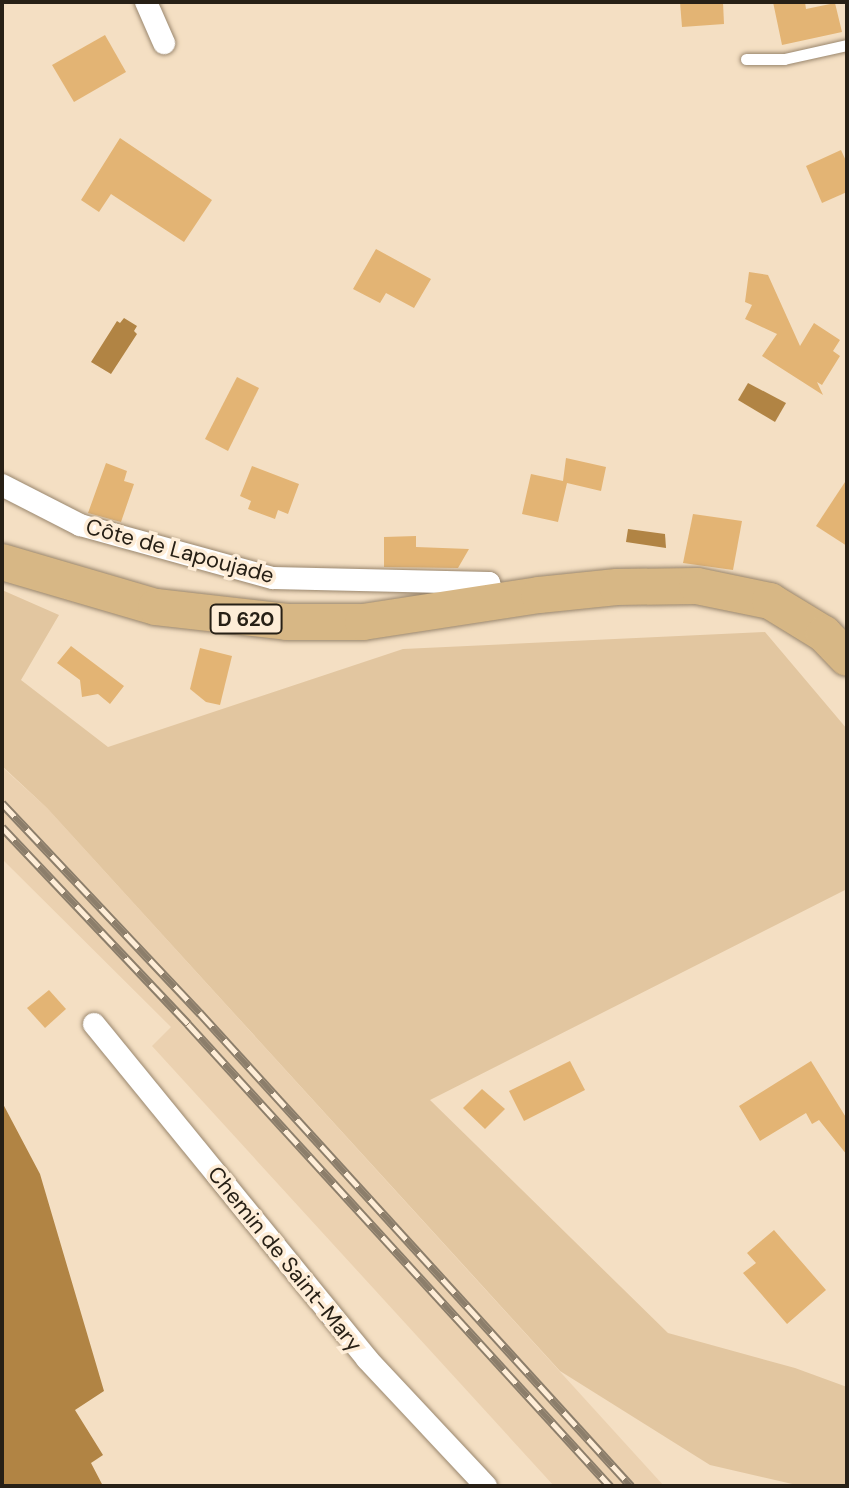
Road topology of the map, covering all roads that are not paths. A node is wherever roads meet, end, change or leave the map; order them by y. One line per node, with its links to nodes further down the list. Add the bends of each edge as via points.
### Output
1 (146, 2): 2 (street)
2 (164, 43)
3 (847, 45): 4 (lane, via 784,59)
4 (746, 59)
5 (2, 485): 7 (street, Côte de Lapoujade, via 80,525 273,578 489,583)
6 (2, 562): 7 (main road, D 620, via 156,607 232,618 363,622)
7 (496, 603): 8 (main road, D 620, via 617,587 697,586 770,601 824,634)
8 (847, 658)
9 (94, 1024): 10 (street, Chemin de Saint-Mary, via 367,1359)
10 (486, 1486)

